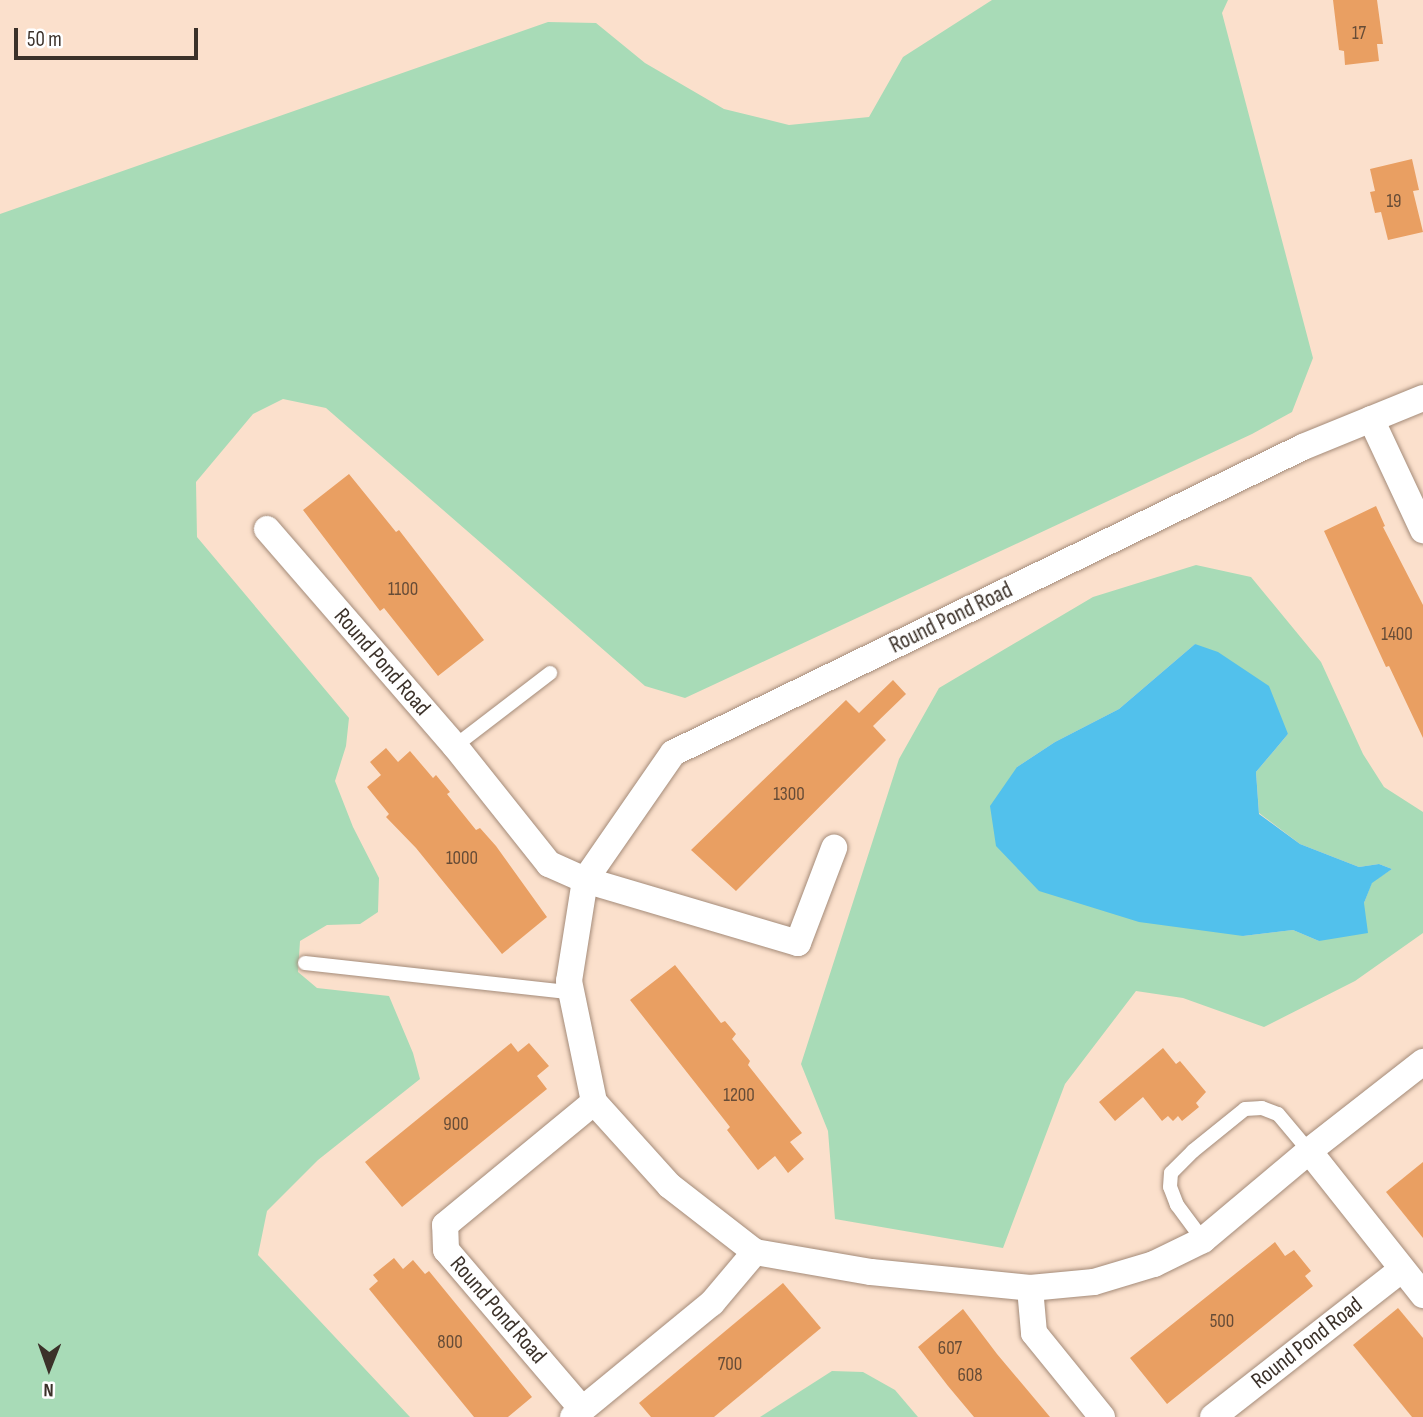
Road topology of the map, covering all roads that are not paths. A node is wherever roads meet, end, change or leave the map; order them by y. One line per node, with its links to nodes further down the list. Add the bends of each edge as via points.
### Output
1 (1423, 398): 2 (street, Round Pond Road)
2 (1371, 419): 4 (street); 8 (street, Round Pond Road, via 1303,447 673,753)
3 (267, 529): 6 (street, Round Pond Road)
4 (1423, 530)
5 (550, 673): 6 (lane)
6 (455, 746): 8 (street, Round Pond Road, via 549,863)
7 (834, 848): 8 (street, Round Pond Road, via 798,943)
8 (585, 880): 10 (street, Round Pond Road)
9 (305, 962): 10 (lane)
10 (569, 992): 12 (street, Round Pond Road)
11 (1423, 1062): 13 (street, Round Pond Road)
12 (594, 1102): 15 (street, Round Pond Road, via 670,1186); 19 (street, Round Pond Road, via 445,1225 446,1250)
13 (1309, 1151): 14 (street, Round Pond Road); 14 (lane, via 1278,1114 1262,1108 1245,1110 1193,1151 1171,1173 1170,1186 1177,1205); 16 (street)
14 (1203, 1240): 17 (street, Round Pond Road, via 1154,1264 1094,1282)
15 (755, 1252): 17 (street, Round Pond Road, via 871,1272); 19 (street, Round Pond Road, via 712,1303)
16 (1401, 1270): 18 (street); 21 (street, Round Pond Road)
17 (1030, 1288): 20 (street, via 1034,1333)
18 (1423, 1295)
19 (578, 1413)
20 (1102, 1417)
21 (1213, 1417)

